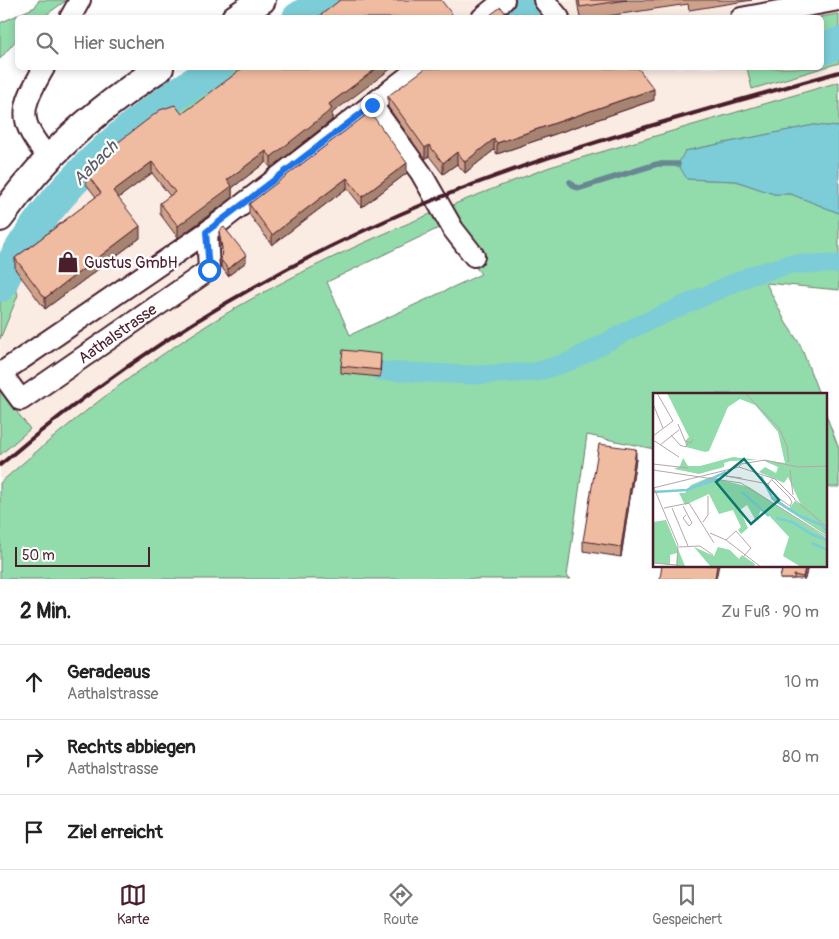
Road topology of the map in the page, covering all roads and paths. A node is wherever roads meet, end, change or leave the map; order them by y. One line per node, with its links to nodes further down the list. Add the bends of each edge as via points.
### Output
1 (80, 0): 5 (street)
2 (262, 0): 6 (main road)
3 (544, 0): 7 (street)
4 (839, 0): 8 (street)
5 (72, 15)
6 (240, 15)
7 (556, 15)
8 (757, 15)
9 (43, 70): 13 (street, via 27,98 25,111 27,126 34,140)
10 (157, 70): 13 (main road, via 95,114)
11 (416, 70): 12 (street, Aathalstrasse)
12 (372, 105): 15 (street, Aathalstrasse); 16 (street, via 421,173 453,228)
13 (48, 157): 14 (main road)
14 (0, 218)
15 (206, 232): 17 (street, Aathalstrasse); 17 (street, Aathalstrasse, via 209,270 21,400)
16 (474, 256)
17 (1, 372)

